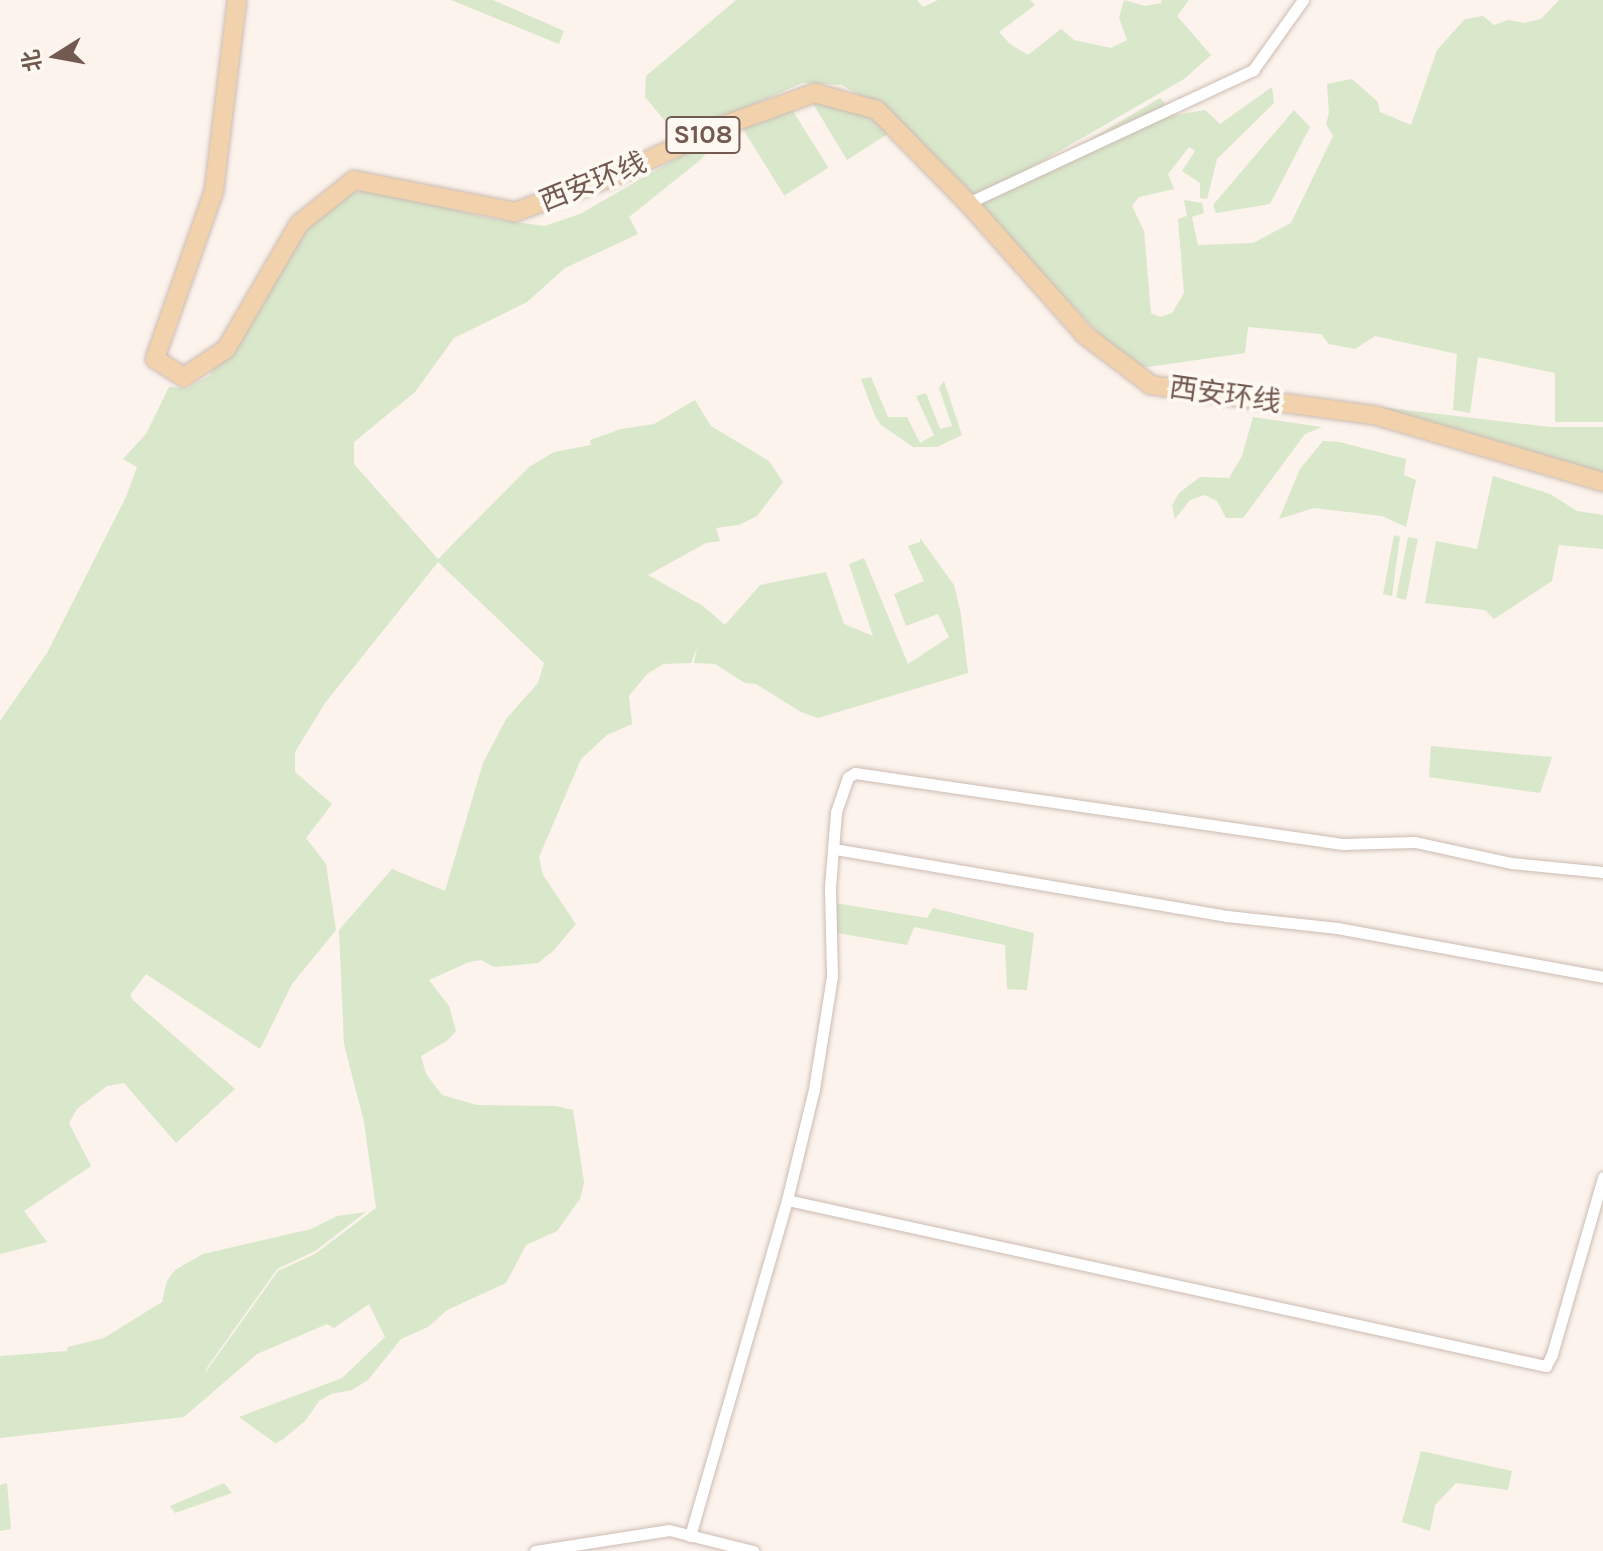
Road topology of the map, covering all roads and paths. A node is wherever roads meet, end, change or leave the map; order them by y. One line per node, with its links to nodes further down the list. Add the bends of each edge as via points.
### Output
1 (237, 0): 3 (main road, 西安环线 / S108, via 214,191 155,359 184,377 226,349 299,224 354,180 515,212 815,93 877,110)
2 (1303, 0): 3 (street, via 1253,70)
3 (968, 203): 4 (main road, 西安环线 / S108, via 1085,335 1151,385 1374,415)
4 (1603, 482)
5 (835, 849): 6 (street, via 836,812 848,777 855,773 1344,844 1415,842 1511,863); 7 (street, via 1227,916 1337,928); 9 (street, via 830,887 832,976 814,1089)
6 (1603, 872)
7 (1603, 977)
8 (1603, 1177): 9 (street, via 1546,1366)
9 (787, 1200): 10 (street)
10 (690, 1536): 11 (street, via 669,1530); 12 (street)
11 (535, 1551)
12 (753, 1551)

